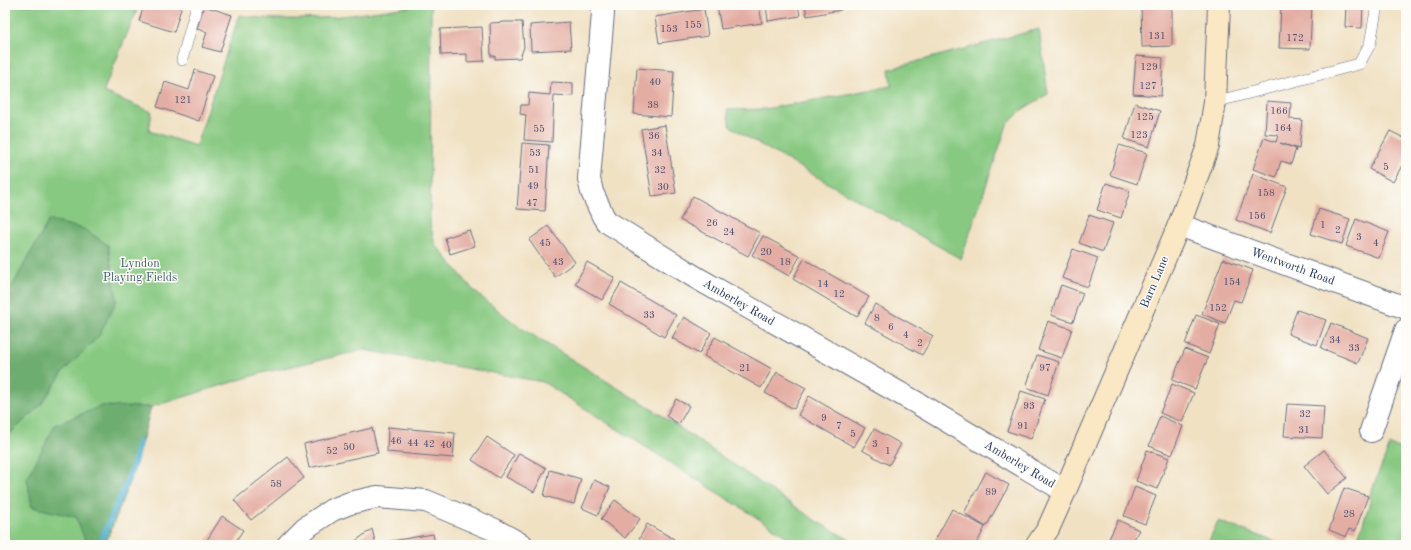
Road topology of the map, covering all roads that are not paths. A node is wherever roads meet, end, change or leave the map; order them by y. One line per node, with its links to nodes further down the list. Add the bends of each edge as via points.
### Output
1 (197, 5): 5 (lane)
2 (602, 5): 11 (street, Amberley Road, via 604,13 589,179 596,202 607,222 695,277 917,403)
3 (1219, 5): 6 (street, Barn Lane)
4 (1377, 5): 6 (lane, via 1370,44 1359,64)
5 (182, 60)
6 (1215, 102): 7 (street, Barn Lane, via 1208,146)
7 (1179, 225): 8 (street, Wentworth Road); 11 (street, Barn Lane)
8 (1406, 308)
9 (1406, 330): 10 (street)
10 (1371, 431)
11 (1065, 491): 14 (street, Barn Lane, via 1048,529)
12 (288, 545): 13 (street, via 305,528 332,510 377,497 426,501 495,530)
13 (522, 545)
14 (1037, 545)

